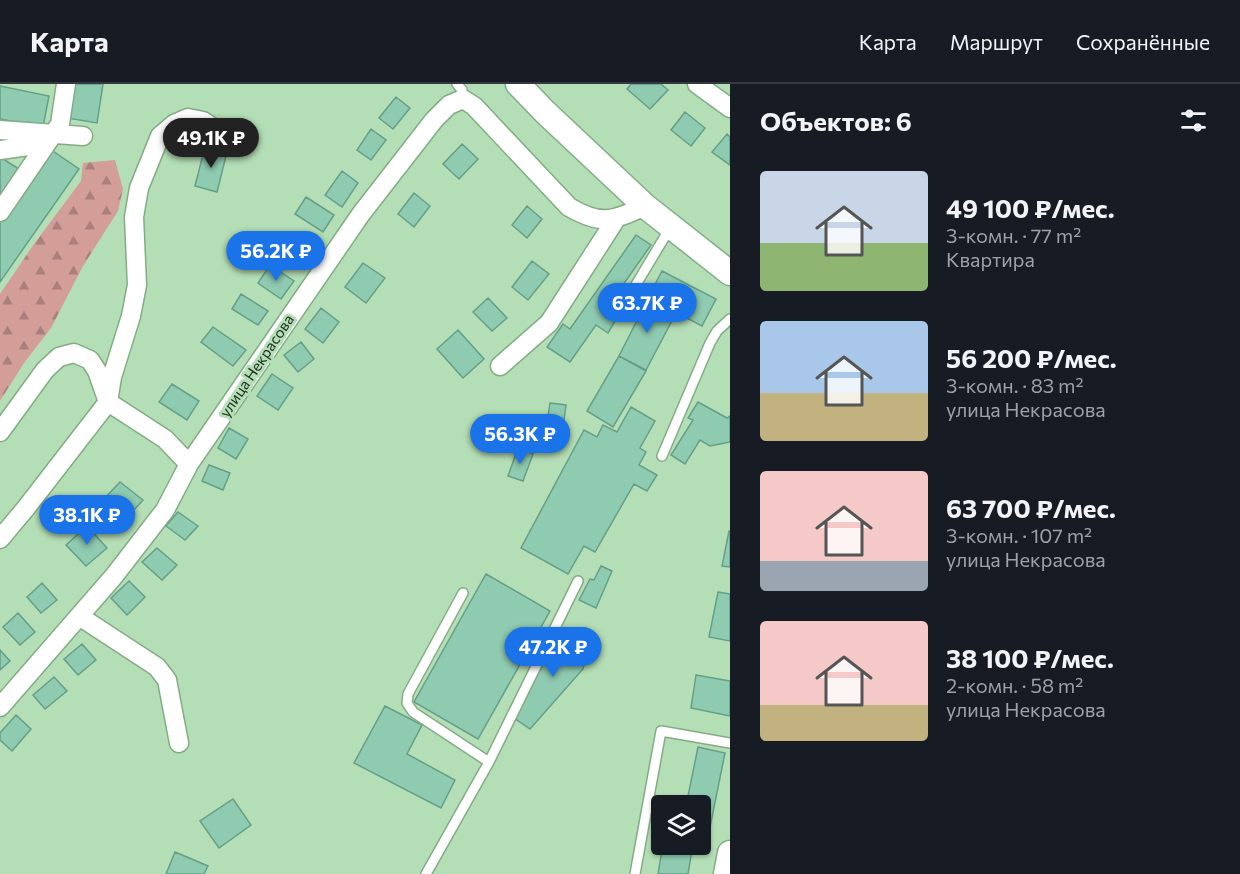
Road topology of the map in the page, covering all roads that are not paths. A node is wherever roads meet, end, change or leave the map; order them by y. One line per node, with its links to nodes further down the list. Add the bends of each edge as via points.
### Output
1 (66, 84): 7 (street, via 60,124)
2 (519, 84): 11 (main road)
3 (697, 84): 5 (street)
4 (460, 92): 13 (street, улица Некрасова, via 569,207 587,217); 22 (street, улица Некрасова, via 361,214)
5 (730, 108)
6 (0, 130): 7 (street)
7 (54, 133): 8 (street); 10 (street, via 35,145); 12 (street)
8 (83, 136)
9 (232, 140): 19 (street, via 203,121 188,118 160,136 139,188 134,217 137,285)
10 (0, 150)
11 (645, 206): 13 (street, улица Некрасова); 14 (main road)
12 (0, 212)
13 (616, 219): 18 (street, via 549,323)
14 (671, 226): 15 (main road); 16 (lane)
15 (730, 273)
16 (622, 308)
17 (730, 319): 21 (lane, via 710,343)
18 (500, 366)
19 (108, 402): 20 (street, via 90,360 74,353 59,357); 22 (street, via 165,438); 23 (street)
20 (0, 432)
21 (662, 456)
22 (189, 464): 26 (street, улица Некрасова, via 165,510)
23 (0, 539)
24 (578, 581): 30 (lane)
25 (463, 593): 30 (lane, via 408,694 407,703 413,712)
26 (79, 616): 27 (street, улица Некрасова); 28 (street, via 157,667 167,680)
27 (0, 707)
28 (179, 743)
29 (730, 743): 33 (lane, via 661,731)
30 (489, 762): 32 (lane)
31 (730, 853): 34 (main road)
32 (426, 874)
33 (634, 874)
34 (726, 874)

